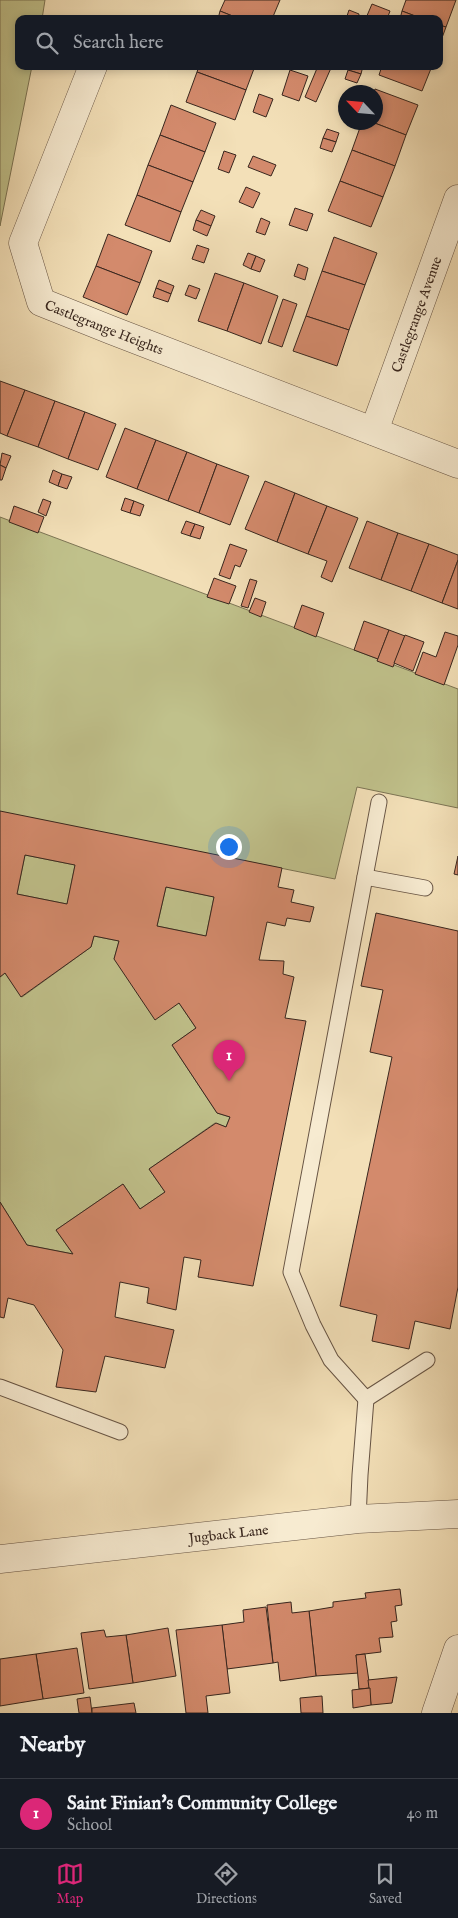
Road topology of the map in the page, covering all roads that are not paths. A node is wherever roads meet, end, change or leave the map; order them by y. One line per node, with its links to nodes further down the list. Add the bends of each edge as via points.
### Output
1 (91, 70): 3 (street, Castlegrange Heights, via 23,243 41,302)
2 (458, 199): 3 (street, Castlegrange Avenue)
3 (374, 431): 4 (street)
4 (458, 464)
5 (379, 802): 6 (lane)
6 (365, 877): 7 (lane); 10 (lane, via 291,1272 331,1360)
7 (425, 888)
8 (427, 1360): 10 (lane)
9 (0, 1387): 11 (lane)
10 (366, 1399): 13 (lane)
11 (120, 1432)
12 (458, 1514): 13 (street, Jugback Lane)
13 (358, 1519): 14 (street, Jugback Lane)
14 (0, 1559)
15 (458, 1649): 16 (street)
16 (436, 1713)

